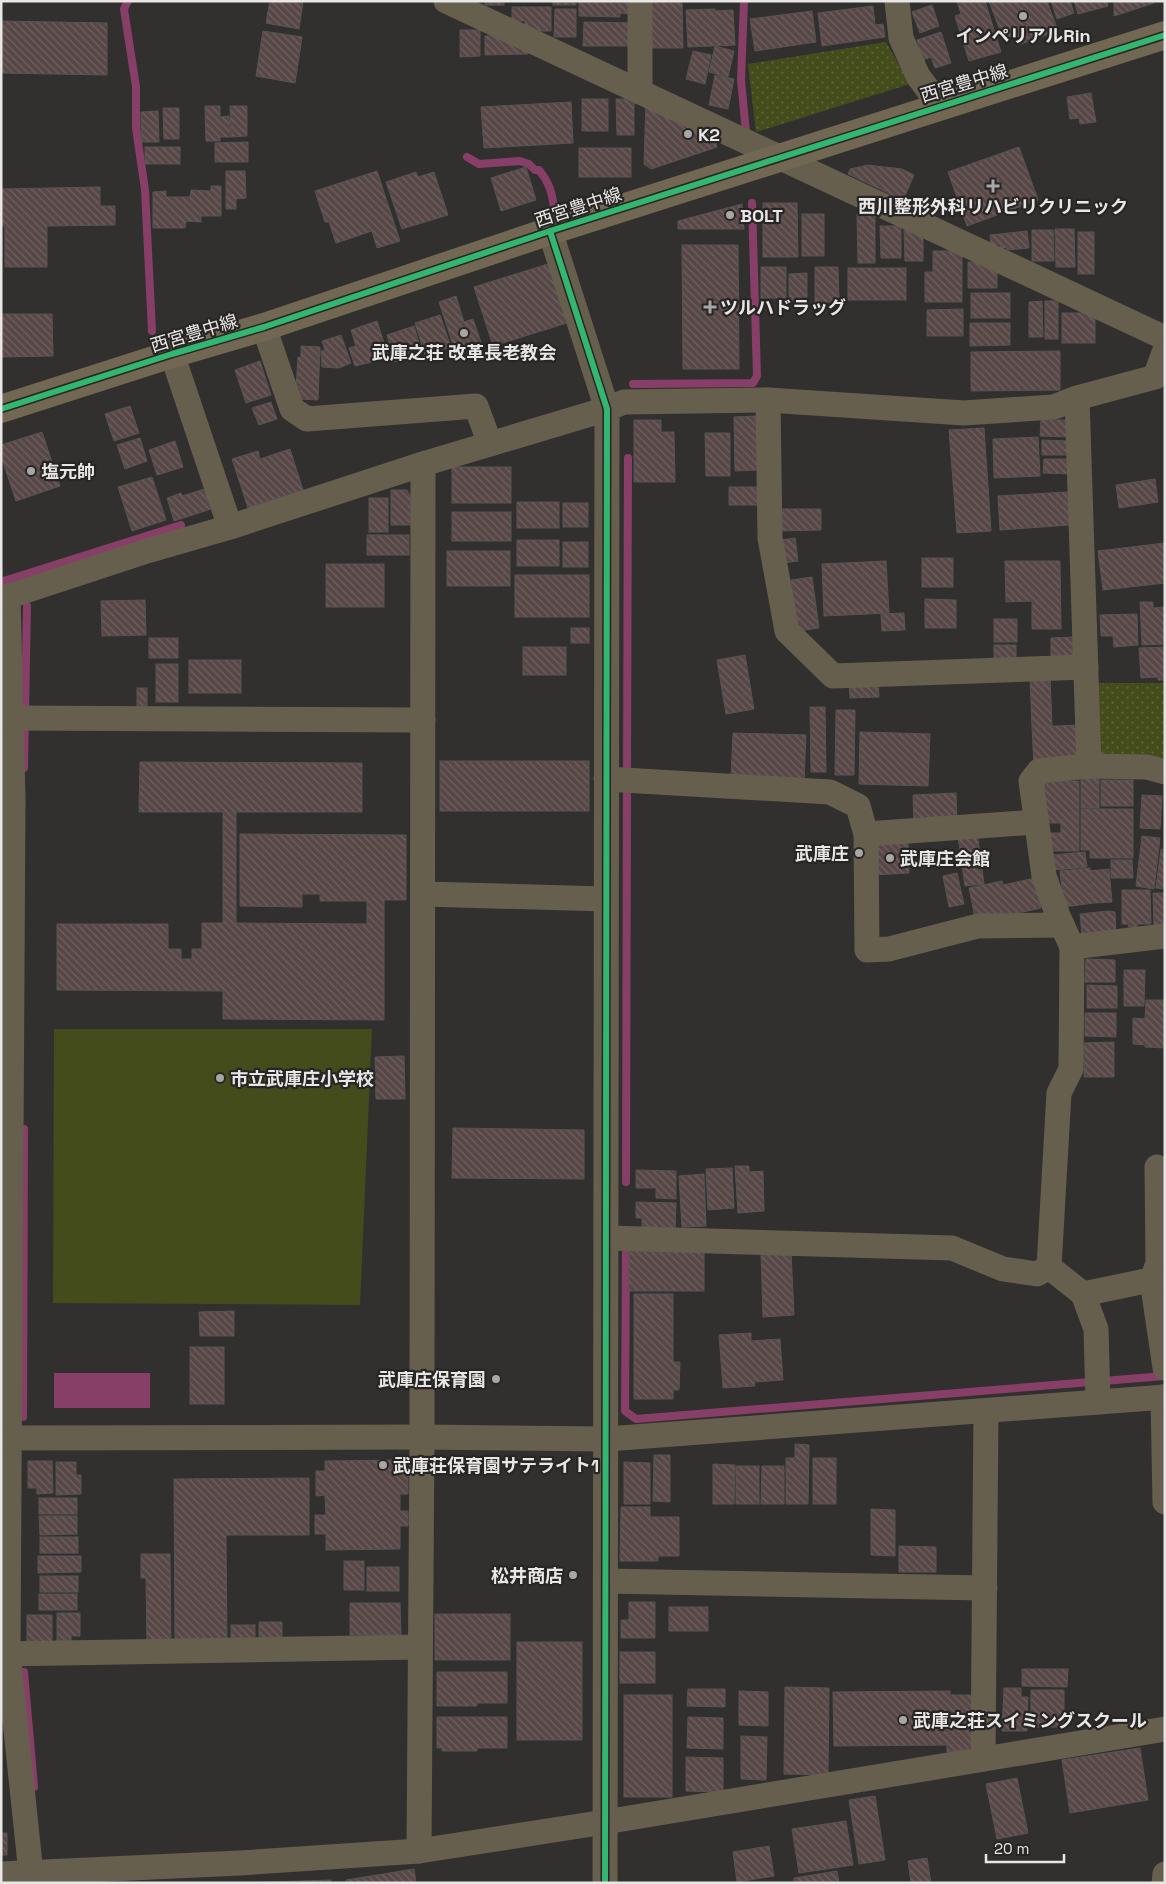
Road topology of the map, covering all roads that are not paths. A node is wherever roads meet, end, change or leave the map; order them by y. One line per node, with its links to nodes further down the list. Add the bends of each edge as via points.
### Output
1 (446, 1): 5 (street)
2 (640, 1): 5 (street)
3 (897, 1): 6 (street, via 901,38 918,76)
4 (1165, 35): 6 (main road, 西宮豊中線)
5 (640, 92): 7 (street)
6 (940, 106): 7 (main road, 西宮豊中線)
7 (781, 158): 8 (main road, 西宮豊中線); 10 (street)
8 (550, 231): 9 (main road, 西宮豊中線); 16 (street)
9 (264, 327): 12 (main road, 西宮豊中線); 17 (street, via 292,410 308,419 476,406)
10 (1165, 338)
11 (1165, 350): 13 (street, via 1155,377)
12 (172, 354): 15 (main road, 西宮豊中線); 19 (street)
13 (1077, 398): 14 (street, via 1054,407 964,413); 21 (street)
14 (768, 400): 16 (street, via 624,402); 21 (street, via 770,538 787,632 833,676)
15 (1, 409)
16 (607, 409): 17 (street); 26 (street)
17 (490, 444): 18 (street)
18 (423, 464): 19 (street); 23 (street)
19 (230, 527): 20 (street)
20 (5, 597): 22 (street)
21 (1086, 667): 24 (street)
22 (20, 718): 23 (street); 31 (street)
23 (423, 720): 29 (street)
24 (1089, 766): 25 (street, via 1147,767); 27 (street, via 1039,771 1031,781)
25 (1165, 772)
26 (606, 779): 28 (street, via 830,792 858,806); 30 (street)
27 (1036, 822): 28 (street); 32 (street, via 1044,876)
28 (866, 834): 32 (street, via 867,950 889,949 978,926)
29 (423, 894): 30 (street); 45 (street)
30 (606, 899): 36 (street)
31 (7, 901): 34 (street)
32 (1067, 936): 33 (street); 38 (street, via 1071,1069 1059,1093)
33 (1165, 936)
34 (6, 1077): 37 (street)
35 (1157, 1167): 39 (street)
36 (607, 1238): 38 (street, via 952,1248 1003,1269 1037,1274); 47 (street)
37 (6, 1258): 46 (street)
38 (1049, 1267): 40 (street)
39 (1158, 1278): 40 (street); 41 (street)
40 (1083, 1294): 42 (street, via 1096,1329)
41 (1165, 1368)
42 (1098, 1388): 43 (street); 44 (street)
43 (1164, 1397): 48 (street)
44 (986, 1410): 47 (street); 50 (street)
45 (422, 1436): 46 (street); 47 (street); 51 (street)
46 (5, 1437): 52 (street)
47 (607, 1439): 49 (street)
48 (1165, 1502)
49 (606, 1582): 50 (street); 55 (street)
50 (985, 1588): 54 (street)
51 (420, 1647): 52 (street); 56 (street)
52 (5, 1654): 59 (street)
53 (1165, 1729): 54 (street)
54 (983, 1759): 55 (street)
55 (605, 1822): 56 (street); 60 (street)
56 (418, 1851): 59 (street)
57 (1, 1874): 59 (street)
58 (1165, 1874): 61 (street)
59 (37, 1875)
60 (606, 1883)
61 (1164, 1883)

